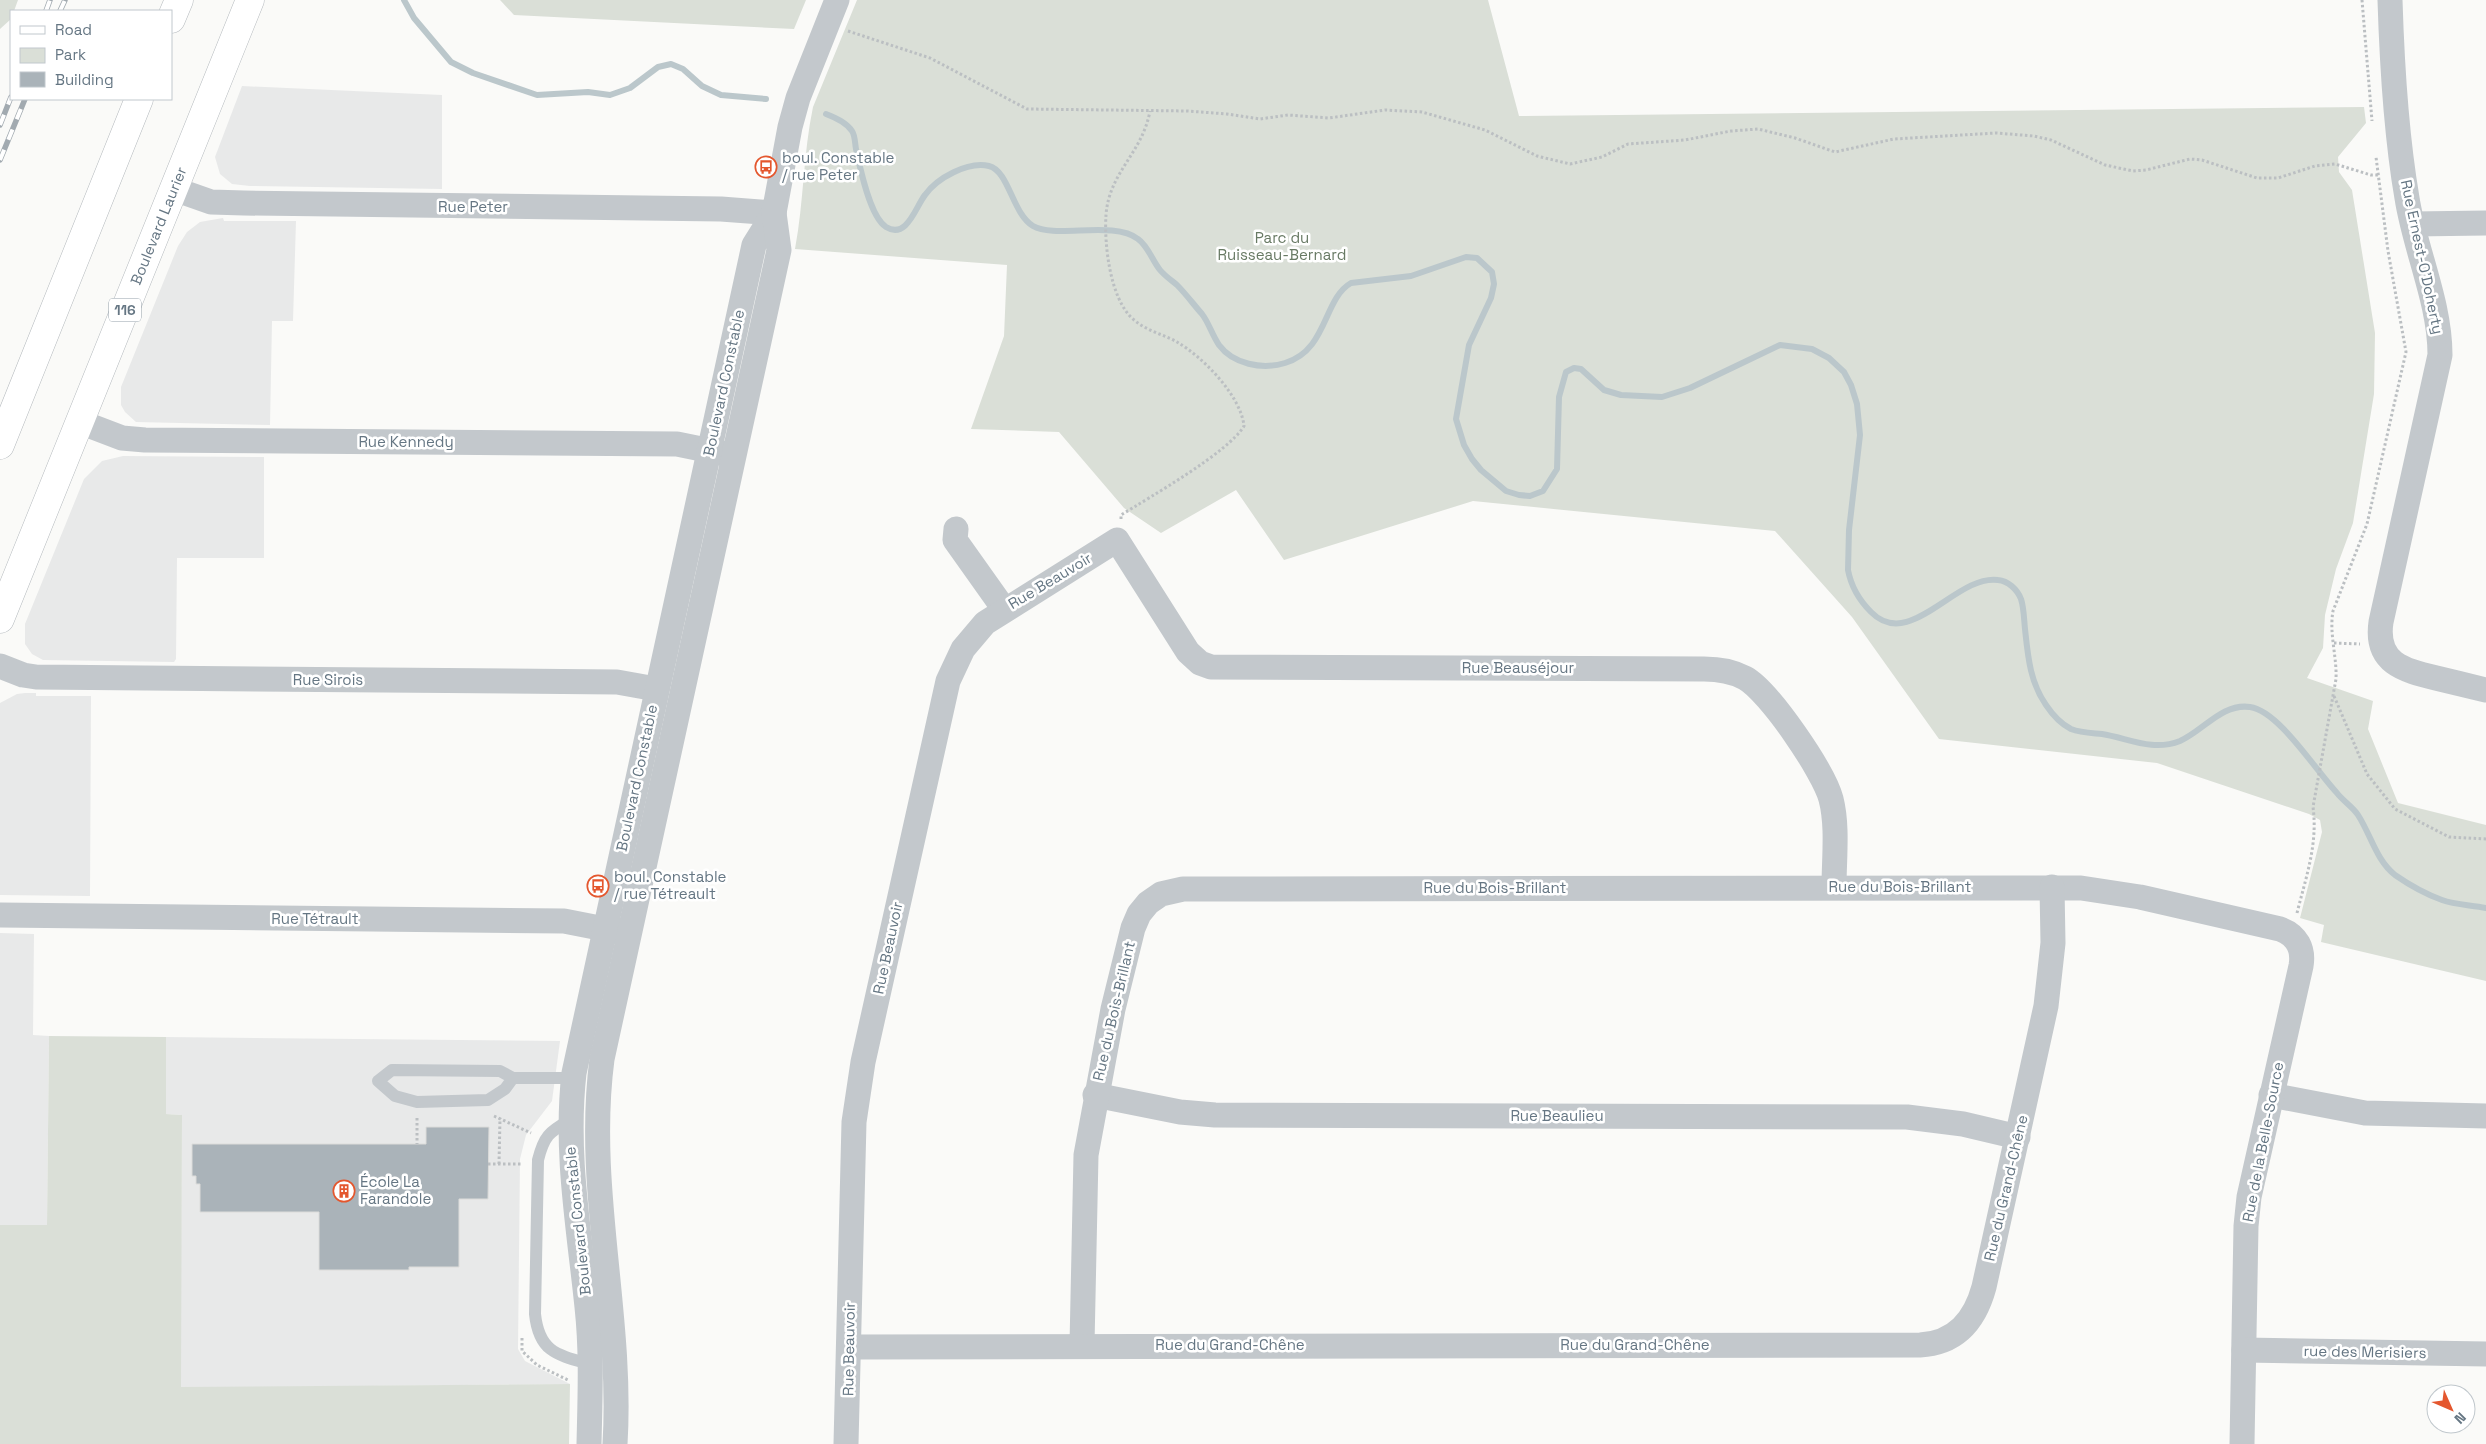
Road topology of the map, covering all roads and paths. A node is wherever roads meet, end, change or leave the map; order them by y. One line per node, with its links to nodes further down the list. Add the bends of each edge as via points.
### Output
1 (179, 0): 6 (main road)
2 (250, 0): 13 (main road, Boulevard Laurier / 116)
3 (837, 0): 14 (street, Boulevard Constable, via 798,98)
4 (2362, 0): 10 (path)
5 (2390, 0): 15 (street, Rue Ernest-O'Doherty, via 2400,140)
6 (172, 17)
7 (842, 30): 9 (path, via 930,58 1027,109)
8 (139, 100): 18 (main road)
9 (1150, 111): 12 (path, via 1227,114 1260,119 1288,115 1329,118 1385,110 1422,112 1485,130 1537,156 1570,164 1602,157 1628,144 1685,140 1758,129 1835,152 1894,139 1996,133 2052,140 2105,165 2133,171 2190,159 2257,178 2278,178 2329,164); 22 (path, via 1143,138 1114,180 1106,214 1106,256 1111,275 1128,314 1145,328 1181,345 1202,360 1233,399 1244,419 1244,426 1220,450 1122,515)
10 (2373, 128)
11 (2376, 156): 12 (path, Rue Ernest-O'Doherty)
12 (2378, 176): 25 (path, Rue Ernest-O'Doherty, via 2406,352 2367,524 2333,611)
13 (174, 189): 14 (street, Rue Peter, via 211,202 244,204 721,209); 17 (main road, Boulevard Laurier / 116)
14 (774, 213): 19 (street, Boulevard Constable, via 754,245); 20 (street, Boulevard Constable, via 780,250)
15 (2413, 224): 16 (street); 29 (street, Rue Ernest-O'Doherty, via 2437,326 2440,355 2380,638 2388,657 2398,667)
16 (2486, 224)
17 (80, 422): 19 (street, Rue Kennedy, via 122,438 145,440 677,444); 24 (main road, Boulevard Laurier / 116)
18 (0, 445)
19 (710, 451): 20 (street, Rue Kennedy); 28 (street, Boulevard Constable)
20 (734, 456): 37 (street, Boulevard Constable)
21 (956, 529): 23 (street, via 955,540)
22 (1118, 540): 23 (street, Rue Beauvoir); 32 (street, Rue Beauséjour, via 1188,652 1200,663 1211,667 1704,669 1728,671 1744,677 1771,702 1828,790 1833,816)
23 (1004, 609): 52 (street, Rue Beauvoir, via 970,640 948,681 863,1062 854,1129)
24 (0, 619)
25 (2334, 643): 26 (path); 30 (path, Rue Ernest-O'Doherty, via 2337,661)
26 (2365, 645)
27 (0, 666): 28 (street, Rue Sirois, via 36,677 617,682)
28 (656, 689): 36 (street, Boulevard Constable)
29 (2486, 690)
30 (2334, 695): 31 (path, via 2367,774 2395,810 2449,837); 35 (path, Rue Ernest-O'Doherty, via 2313,807 2316,827 2313,848)
31 (2486, 839)
32 (1834, 887): 33 (street, Rue du Bois-Brillant); 40 (street, Rue du Bois-Brillant, via 1183,889 1168,892 1148,903 1136,921)
33 (2052, 887): 35 (street, Rue du Bois-Brillant, via 2109,891 2264,924); 46 (street, Rue du Grand-Chêne, via 2050,978)
34 (0, 915): 36 (street, Rue Tétrault, via 564,921)
35 (2294, 925): 41 (street, Rue de la Belle-Source, via 2302,958)
36 (604, 928): 37 (street, Rue Tétrault); 39 (street, Boulevard Constable)
37 (630, 934): 59 (street, Boulevard Constable, via 602,1059 596,1125 600,1206 613,1329)
38 (513, 1078): 38 (lane, via 500,1071 392,1070 378,1081 395,1096 417,1102 488,1100 505,1089); 39 (lane)
39 (574, 1078): 45 (street, Boulevard Constable)
40 (1095, 1095): 46 (street, Rue Beaulieu, via 1180,1112 1214,1115 1907,1117 1963,1124); 51 (street, Rue du Bois-Brillant, via 1085,1172)
41 (2271, 1095): 43 (street, via 2364,1113); 53 (street, Rue de la Belle-Source, via 2246,1226)
42 (417, 1116): 47 (path)
43 (2486, 1116)
44 (500, 1118): 49 (path)
45 (570, 1120): 56 (street, Boulevard Constable, via 573,1194); 56 (lane, via 549,1132 544,1139 536,1172 536,1330 549,1350)
46 (2018, 1136): 51 (street, Rue du Grand-Chêne, via 1976,1311 1952,1336 1928,1345)
47 (417, 1144)
48 (488, 1164): 49 (path)
49 (499, 1164): 50 (path)
50 (523, 1164)
51 (1082, 1345): 52 (street, Rue du Grand-Chêne)
52 (849, 1347): 60 (street, Rue Beauvoir)
53 (2244, 1350): 55 (street, rue des Merisiers); 61 (street, Rue de la Belle-Source)
54 (522, 1351): 57 (path, via 537,1365)
55 (2486, 1354)
56 (590, 1364): 58 (street, Boulevard Constable)
57 (575, 1384)
58 (589, 1444)
59 (615, 1444)
60 (846, 1444)
61 (2242, 1444)

